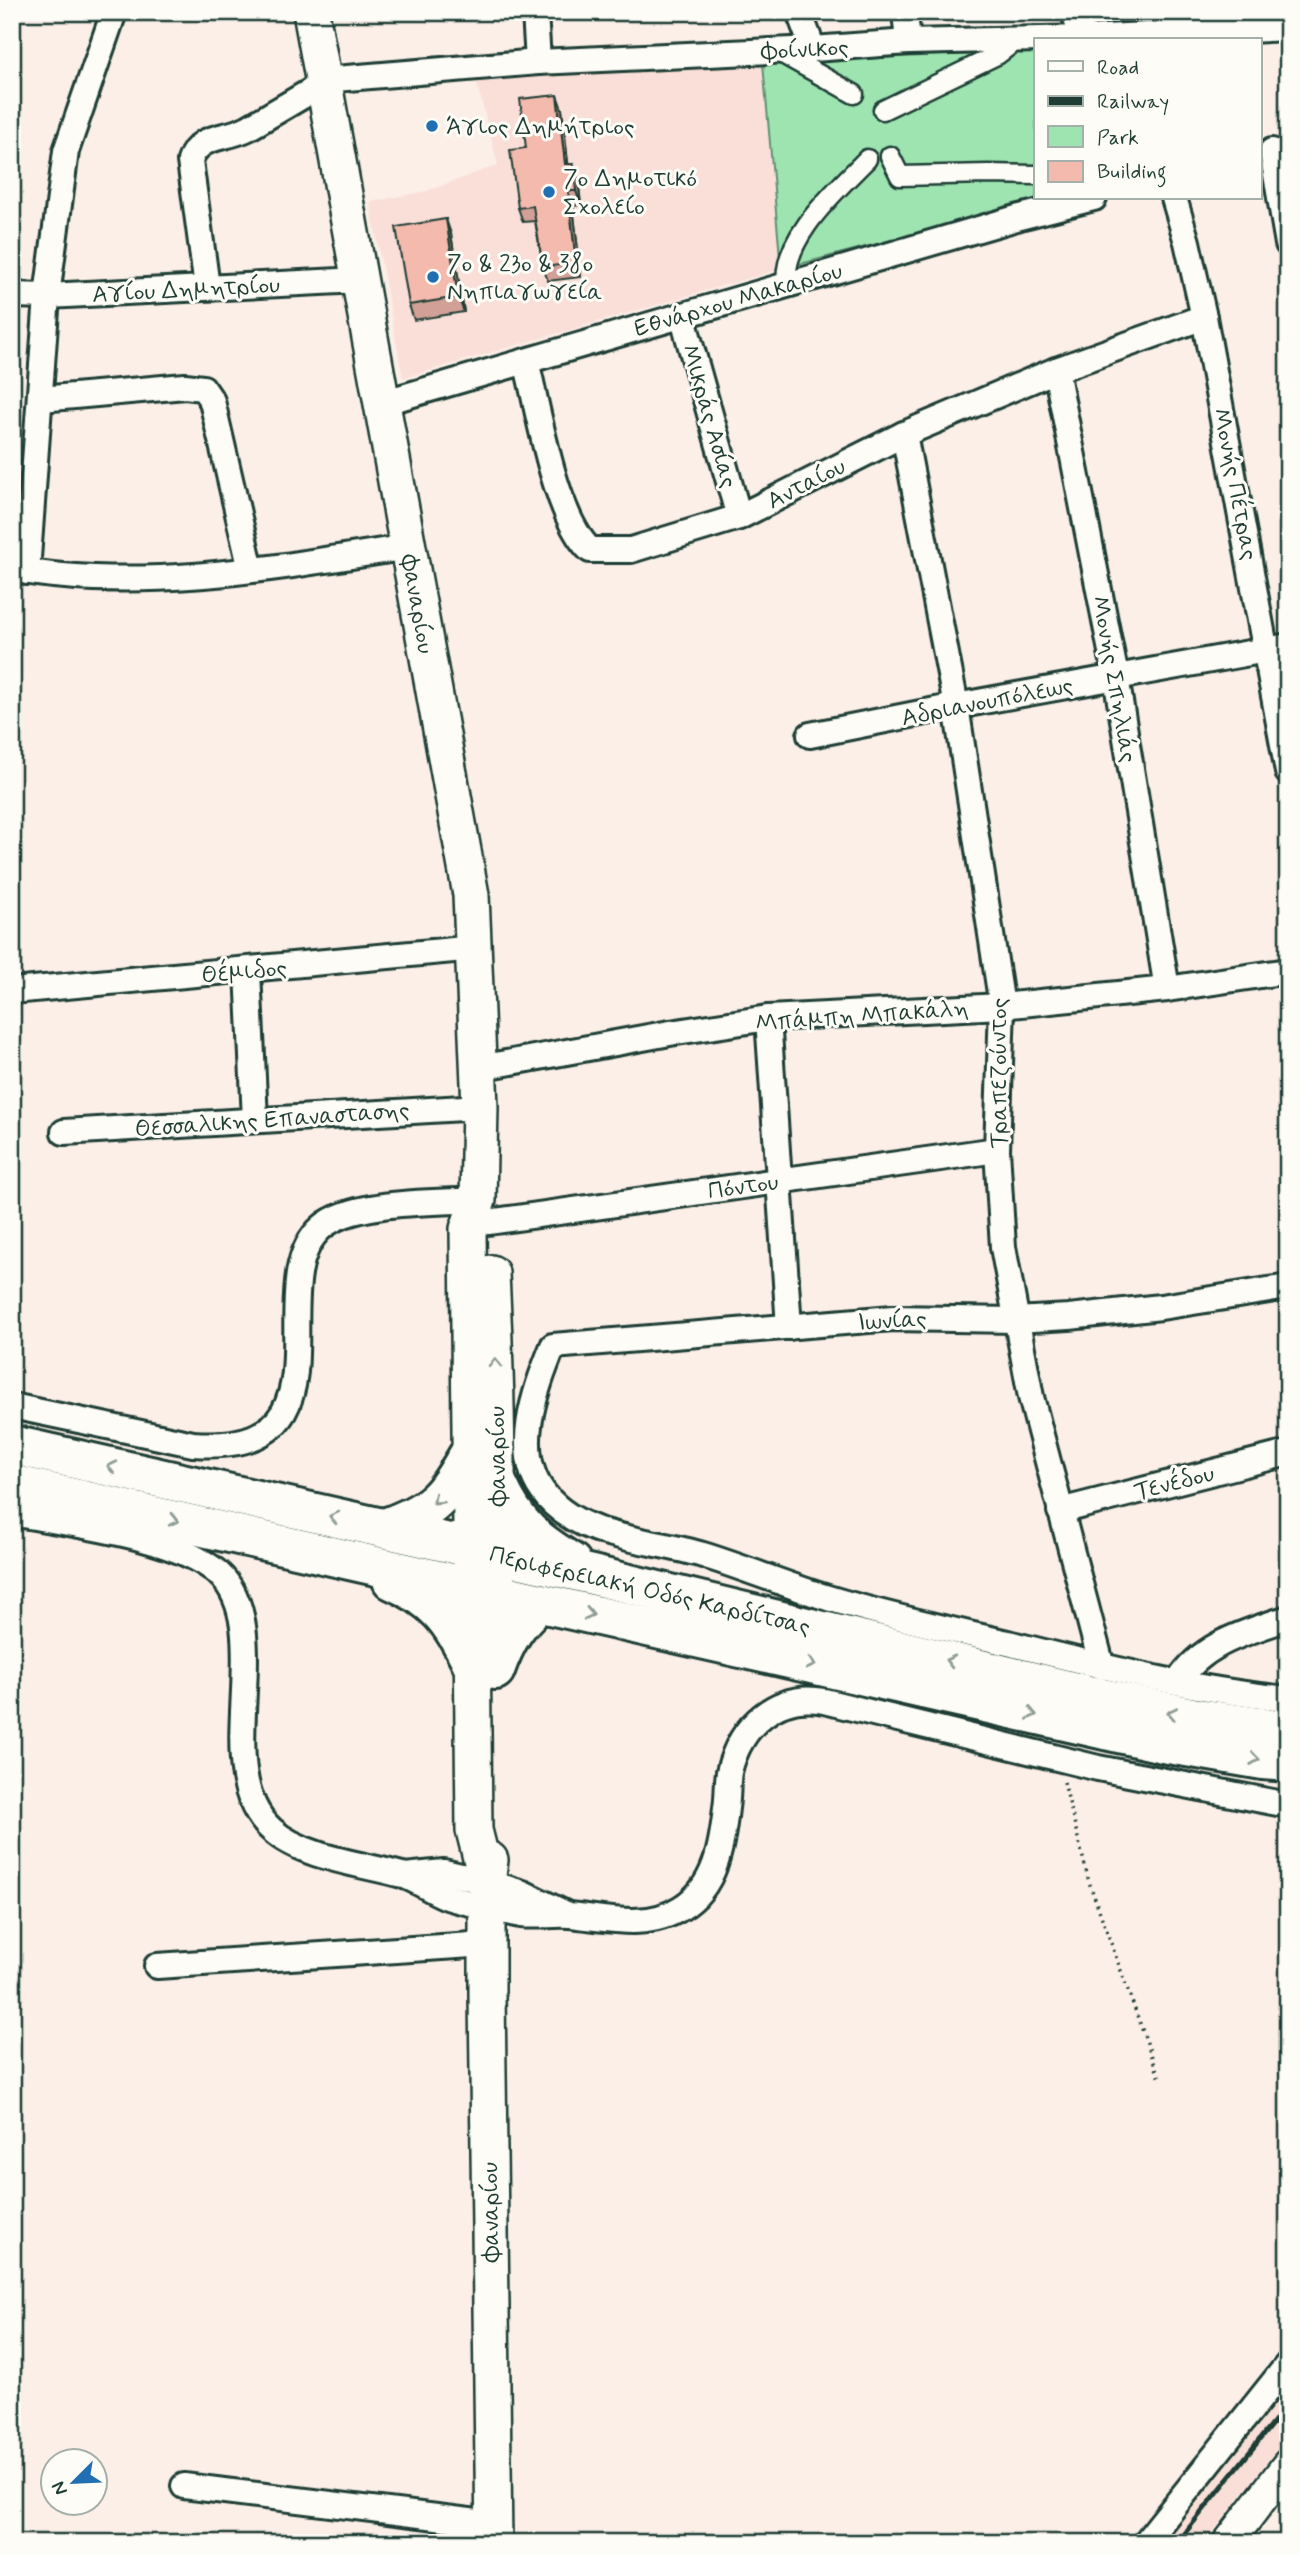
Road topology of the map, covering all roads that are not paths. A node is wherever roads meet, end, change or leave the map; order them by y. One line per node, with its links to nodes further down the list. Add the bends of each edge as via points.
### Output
1 (114, 12): 30 (street, via 66,151)
2 (311, 12): 16 (main road, Φαναρίου)
3 (535, 12): 15 (street)
4 (799, 12): 13 (street)
5 (905, 12): 12 (street)
6 (1073, 12): 8 (street)
7 (1288, 28): 9 (street, Φοίνικος)
8 (1084, 38)
9 (1103, 38)
10 (1018, 39): 11 (street, Φοίνικος); 12 (street, Φοίνικος); 18 (street, via 998,55)
11 (1034, 39)
12 (908, 42): 13 (street, Φοίνικος)
13 (813, 49): 14 (street, Φοίνικος)
14 (777, 51): 15 (street, Φοίνικος); 17 (street)
15 (538, 62): 16 (street, Φοίνικος)
16 (323, 80): 26 (main road, Φαναρίου); 28 (street, via 248,128 203,142 193,150 190,161)
17 (855, 94)
18 (883, 110)
19 (1273, 150): 25 (street)
20 (890, 156): 22 (street, via 900,176)
21 (867, 159): 27 (street, via 808,224 789,256)
22 (1034, 175)
23 (1084, 200): 27 (street, Εθνάρχου Μακαρίου)
24 (1175, 200): 32 (street, Μονής Πέτρας)
25 (1288, 244)
26 (360, 280): 28 (street, Αγίου Δημητρίου); 36 (main road, Φαναρίου)
27 (787, 285): 31 (street, Εθνάρχου Μακαρίου)
28 (207, 287): 30 (street, Αγίου Δημητρίου)
29 (12, 295): 30 (street, Αγίου Δημητρίου)
30 (47, 296): 35 (street)
31 (682, 314): 33 (street, Εθνάρχου Μακαρίου); 38 (street, Μικράς Ασίας)
32 (1204, 317): 34 (street, Ανταίου); 42 (street, Μονής Πέτρας)
33 (526, 361): 36 (street, Εθνάρχου Μακαρίου); 38 (street, Ανταίου, via 562,505 579,539 590,550 631,550)
34 (1056, 370): 37 (street, Ανταίου); 43 (street, Μονής Σπηλιάς)
35 (41, 399): 40 (street, via 203,388 212,401); 41 (street)
36 (382, 403): 39 (main road, Φαναρίου)
37 (904, 433): 38 (street, Ανταίου); 44 (street, Τραπεζούντος)
38 (739, 517)
39 (408, 547): 40 (street); 47 (main road, Φαναρίου, via 471,895)
40 (251, 570): 41 (street, via 88,578)
41 (20, 571)
42 (1277, 648): 43 (street, Αδριανουπόλεως); 46 (street, Μονής Πέτρας)
43 (1116, 677): 44 (street, Αδριανουπόλεως); 50 (street, Μονής Σπηλιάς)
44 (956, 706): 45 (street, Αδριανουπόλεως); 52 (street, Τραπεζούντος)
45 (810, 735)
46 (1288, 772)
47 (475, 948): 48 (street, Θέμιδος); 54 (main road, Φαναρίου)
48 (248, 971): 51 (street, Θέμιδος); 56 (street)
49 (1288, 971): 50 (street, Μπάμπη Μπακάλη)
50 (1167, 989): 52 (street, Μπάμπη Μπακάλη)
51 (12, 991)
52 (1002, 1006): 53 (street, Μπάμπη Μπακάλη); 58 (street, Τραπεζούντος)
53 (768, 1018): 54 (street, Μπάμπη Μπακάλη); 59 (street)
54 (480, 1068): 55 (main road, Φαναρίου)
55 (480, 1107): 56 (street, Θεσσαλικης Επαναστασης); 60 (main road, Φαναρίου)
56 (255, 1120): 57 (street, Θεσσαλικης Επαναστασης)
57 (64, 1132)
58 (997, 1150): 59 (street, Πόντου); 62 (street, Τραπεζούντος, via 1002,1237)
59 (779, 1181): 60 (street, Πόντου); 63 (street)
60 (483, 1211): 64 (street, Πόντου, via 360,1209 322,1227 306,1250 300,1273 297,1357 290,1394 277,1419 256,1436 235,1443 193,1444); 66 (main road, Φαναρίου, via 468,1228); 69 (main road, Φαναρίου, one-way to 60, via 495,1349)
61 (1288, 1287): 62 (street, Ιωνίας, via 1161,1307)
62 (1015, 1320): 63 (street, Ιωνίας, via 893,1318); 70 (street, Τραπεζούντος)
63 (789, 1327): 80 (street, Ιωνίας, via 554,1346 531,1410 529,1446 537,1483 568,1515 594,1528 696,1553 832,1599)
64 (12, 1406)
65 (12, 1445): 72 (main road, Περιφερειακή Οδός Καρδίτσας, one-way to 65)
66 (471, 1451): 72 (main road, one-way to 72, via 436,1503); 73 (main road, Φαναρίου)
67 (1288, 1453): 70 (street, Τενέδου)
68 (12, 1484): 74 (main road, Περιφερειακή Οδός Καρδίτσας, one-way to 74)
69 (498, 1485): 73 (main road, Φαναρίου); 75 (main road, via 516,1520 531,1536)
70 (1060, 1511): 80 (street, Τραπεζούντος)
71 (12, 1513): 86 (street, via 156,1543 189,1555 226,1582 236,1598 243,1642 244,1774 262,1819 275,1833 304,1848 405,1876 444,1872)
72 (384, 1528): 73 (main road, Περιφερειακή Οδός Καρδίτσας)
73 (485, 1551): 75 (main road, Περιφερειακή Οδός Καρδίτσας); 76 (main road, Φαναρίου)
74 (353, 1560): 76 (main road, Περιφερειακή Οδός Καρδίτσας); 79 (main road, via 428,1601)
75 (592, 1575): 83 (main road, Περιφερειακή Οδός Καρδίτσας, one-way to 75, via 1109,1699)
76 (484, 1590): 77 (main road, Περιφερειακή Οδός Καρδίτσας); 79 (main road, Φαναρίου)
77 (539, 1603): 79 (main road); 84 (main road, Περιφερειακή Οδός Καρδίτσας, one-way to 84, via 1163,1743)
78 (1288, 1618): 81 (street, via 1213,1647 1191,1663)
79 (483, 1666): 86 (main road, Φαναρίου)
80 (1102, 1667): 81 (street)
81 (1178, 1682): 82 (street)
82 (1288, 1699)
83 (1288, 1731)
84 (1288, 1762)
85 (1288, 1805): 86 (street, via 1059,1759 806,1699 775,1707 755,1721 733,1759 717,1860 707,1883 672,1913 640,1921 568,1915 523,1893)
86 (487, 1894): 87 (main road, Φαναρίου)
87 (487, 1944): 88 (street); 92 (main road, Φαναρίου)
88 (157, 1966)
89 (1288, 2364): 93 (street)
90 (1288, 2464): 94 (street)
91 (184, 2486): 92 (street)
92 (494, 2533)
93 (1145, 2543)
94 (1228, 2543)

